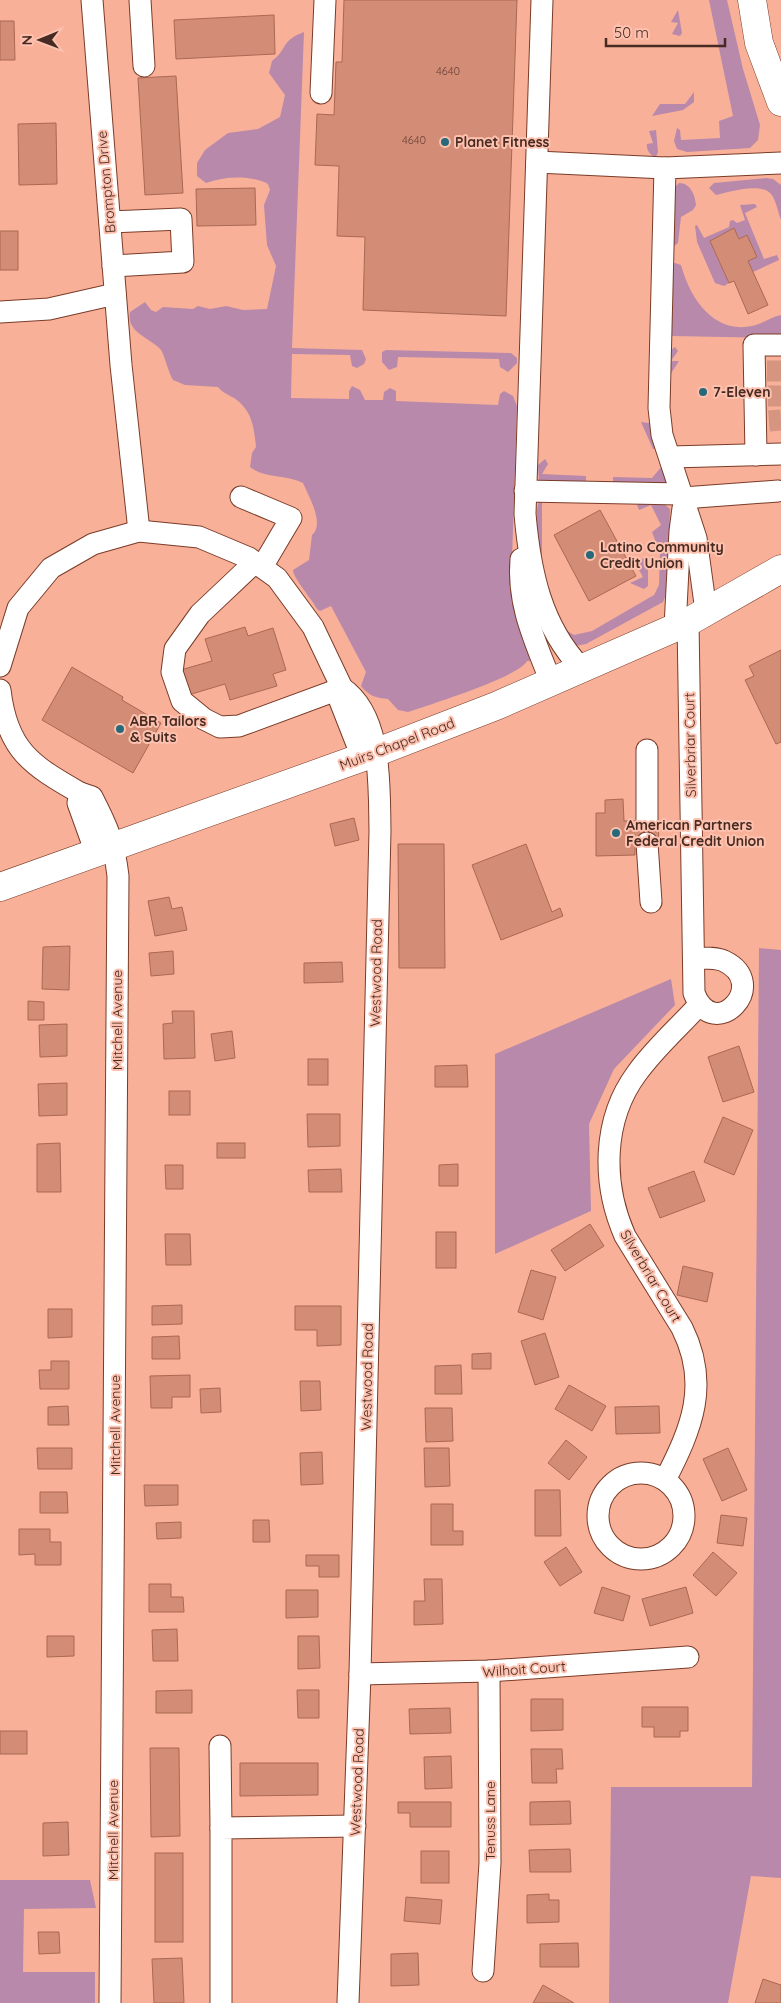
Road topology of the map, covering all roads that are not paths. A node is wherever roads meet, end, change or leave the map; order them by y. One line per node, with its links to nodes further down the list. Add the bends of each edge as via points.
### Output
1 (92, 0): 12 (street, Brompton Drive)
2 (140, 0): 6 (street)
3 (325, 0): 7 (street)
4 (542, 0): 9 (street)
5 (752, 0): 8 (main road, via 759,43)
6 (144, 66)
7 (321, 94)
8 (781, 100)
9 (537, 162): 11 (street); 20 (street)
10 (781, 163): 11 (street)
11 (665, 168): 19 (street, via 659,408 662,435)
12 (110, 222): 13 (street, Brompton Drive); 13 (street, via 181,219 183,262)
13 (113, 266): 14 (street, Brompton Drive)
14 (115, 294): 15 (street, via 49,309); 25 (street, Brompton Drive)
15 (0, 312)
16 (781, 345): 18 (street, via 754,345 761,372 762,421)
17 (781, 454): 18 (street)
18 (756, 455): 19 (street)
19 (671, 457): 23 (street)
20 (525, 491): 23 (street); 24 (street)
21 (774, 491): 23 (street)
22 (240, 497): 26 (street, via 291,518)
23 (683, 498): 28 (street, via 680,531); 28 (street, via 696,538)
24 (525, 514): 30 (street, via 539,599 555,634); 31 (street, via 520,568 522,603)
25 (139, 531): 26 (street, via 199,537); 29 (street, via 93,544 51,568 18,608)
26 (258, 564): 32 (street, via 277,578 313,627); 32 (street, via 200,614 175,649 172,672 182,701 220,727 238,726)
27 (781, 569): 28 (main road, Muirs Chapel Road)
28 (690, 620): 30 (main road, Muirs Chapel Road); 41 (street, Silverbriar Court)
29 (0, 666)
30 (581, 668): 31 (main road, Muirs Chapel Road)
31 (551, 682): 35 (main road, Muirs Chapel Road)
32 (342, 688): 35 (street, via 354,696)
33 (0, 690): 38 (street, via 2,709 18,749 46,774 92,797)
34 (647, 750): 36 (street)
35 (370, 754): 38 (main road, Muirs Chapel Road); 46 (street, Westwood Road, via 380,831)
36 (647, 820)
37 (647, 843): 40 (street)
38 (105, 850): 39 (main road, Muirs Chapel Road); 51 (street, Mitchell Avenue, via 118,896)
39 (0, 887)
40 (651, 902)
41 (694, 958): 42 (street, Silverbriar Court, via 694,993); 42 (street, via 723,960 738,973 742,983 739,1002 731,1009 714,1013)
42 (699, 1005): 43 (street, Silverbriar Court, via 637,1072 612,1130 609,1158 612,1201 618,1220 682,1328 694,1361 696,1388 691,1423)
43 (665, 1480): 43 (street, via 647,1473 628,1475 605,1492 598,1520 603,1538 616,1552 644,1560 663,1554 677,1541 684,1513 678,1494)
44 (688, 1657): 45 (street, Wilhoit Court)
45 (489, 1671): 46 (street, Wilhoit Court); 50 (street, Tenuss Lane, via 490,1863)
46 (360, 1674): 48 (street, Westwood Road)
47 (220, 1746): 49 (street)
48 (355, 1826): 49 (street); 53 (street, Westwood Road)
49 (221, 1828): 52 (street)
50 (483, 1971)
51 (110, 2003)
52 (221, 2003)
53 (348, 2003)

